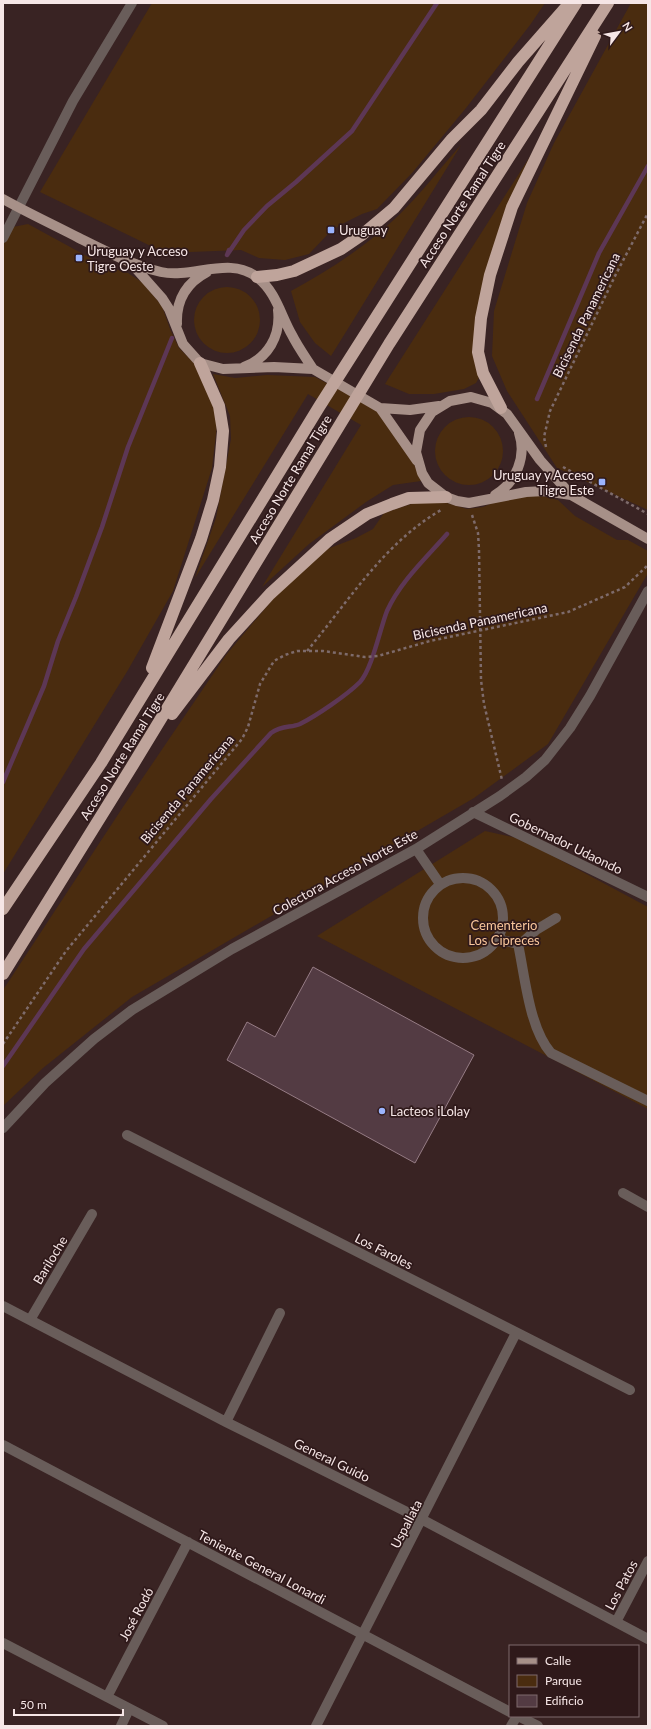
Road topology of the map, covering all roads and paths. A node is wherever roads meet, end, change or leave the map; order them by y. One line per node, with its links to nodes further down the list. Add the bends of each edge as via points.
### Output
1 (132, 3): 6 (street, via 73,101)
2 (570, 3): 11 (highway, via 518,62 481,110 394,208 363,234 341,248 294,271)
3 (576, 3): 34 (highway, Acceso Norte Ramal Tigre, via 319,407)
4 (609, 3): 19 (highway, via 512,207 490,275 481,318 478,352 483,373); 35 (highway, Acceso Norte Ramal Tigre, via 342,419)
5 (3, 199): 6 (main road)
6 (19, 208): 8 (street); 9 (main road)
7 (648, 213): 21 (path, Bicisenda Panamericana, via 550,411 544,437)
8 (3, 238)
9 (131, 263): 10 (main road, via 162,272); 13 (main road, via 162,298)
10 (209, 271): 11 (main road, via 234,268); 13 (main road, via 190,283 179,302 176,313)
11 (257, 277): 12 (main road, via 271,292)
12 (276, 302): 15 (main road, via 291,334); 16 (main road, via 277,332 270,346 252,364)
13 (179, 335): 14 (main road, via 189,352)
14 (200, 363): 16 (main road, via 213,368); 34 (highway, via 219,406 223,431 220,467 213,500 156,661)
15 (313, 369): 16 (main road, via 274,367); 18 (main road)
16 (232, 370)
17 (440, 406): 18 (main road, via 410,410); 19 (main road, via 450,401 471,397); 22 (main road, via 432,412 420,430 416,452)
18 (380, 408): 22 (main road)
19 (501, 408): 20 (main road)
20 (516, 427): 24 (main road, via 540,460); 25 (main road, via 522,450 517,473 502,491)
21 (547, 449)
22 (418, 462): 26 (main road, via 428,483)
23 (558, 464): 28 (path)
24 (571, 495): 25 (main road, via 545,491); 29 (main road)
25 (492, 497): 27 (main road)
26 (452, 499): 27 (main road); 33 (path, via 385,555); 35 (highway, via 410,498 367,514 330,539 270,594 229,639)
27 (469, 503): 32 (path, via 478,534)
28 (648, 514)
29 (648, 539)
30 (648, 564): 32 (path, Bicisenda Panamericana, via 625,587 568,612)
31 (648, 591): 36 (street, Colectora Acceso Norte Este, via 570,728 545,760)
32 (481, 630): 33 (path, Bicisenda Panamericana, via 378,656); 36 (path, via 480,680)
33 (307, 651): 46 (path, Bicisenda Panamericana, via 297,651 274,661 260,684 242,739 66,952)
34 (101, 763): 41 (highway, Acceso Norte Ramal Tigre)
35 (134, 763): 45 (highway, Acceso Norte Ramal Tigre)
36 (504, 792): 37 (street, Colectora Acceso Norte Este)
37 (473, 812): 38 (street, Colectora Acceso Norte Este); 40 (street, Gobernador Udaondo)
38 (416, 848): 39 (street); 48 (street, Colectora Acceso Norte Este, via 232,949 132,1010 94,1039 45,1083)
39 (440, 884): 43 (street, via 452,878 466,877 491,888 499,899 503,912 503,926); 43 (street, via 430,894 423,907 422,922 426,936 435,948 447,956 461,959 476,957 488,950)
40 (648, 897)
41 (3, 909)
42 (556, 918): 44 (street)
43 (498, 939): 44 (street)
44 (518, 944): 47 (street, via 533,1017 544,1045 551,1053)
45 (3, 974)
46 (3, 1044)
47 (648, 1101)
48 (3, 1128)
49 (127, 1135): 56 (street, Los Faroles)
50 (623, 1194): 51 (street)
51 (648, 1207)
52 (92, 1214): 55 (street, Bariloche)
53 (3, 1306): 55 (street, General Guido)
54 (280, 1313): 58 (street)
55 (30, 1320): 58 (street, General Guido)
56 (516, 1333): 57 (street, Los Faroles); 60 (street, Uspallata)
57 (630, 1390)
58 (226, 1422): 60 (street, General Guido)
59 (3, 1445): 61 (street, Teniente General Lonardi)
60 (423, 1520): 63 (street, General Guido); 64 (street, Uspallata)
61 (188, 1542): 64 (street, Teniente General Lonardi); 67 (street, José Rodó)
62 (648, 1561): 63 (street, Los Patos)
63 (616, 1622): 65 (street, General Guido)
64 (363, 1635): 69 (street, Teniente General Lonardi); 74 (street, Uspallata)
65 (648, 1639)
66 (3, 1643): 67 (street)
67 (107, 1697): 68 (street)
68 (130, 1709): 72 (street); 73 (street)
69 (509, 1711)
70 (516, 1717): 75 (street)
71 (519, 1717): 76 (street)
72 (121, 1726)
73 (163, 1726)
74 (316, 1726)
75 (511, 1726)
76 (538, 1726)

